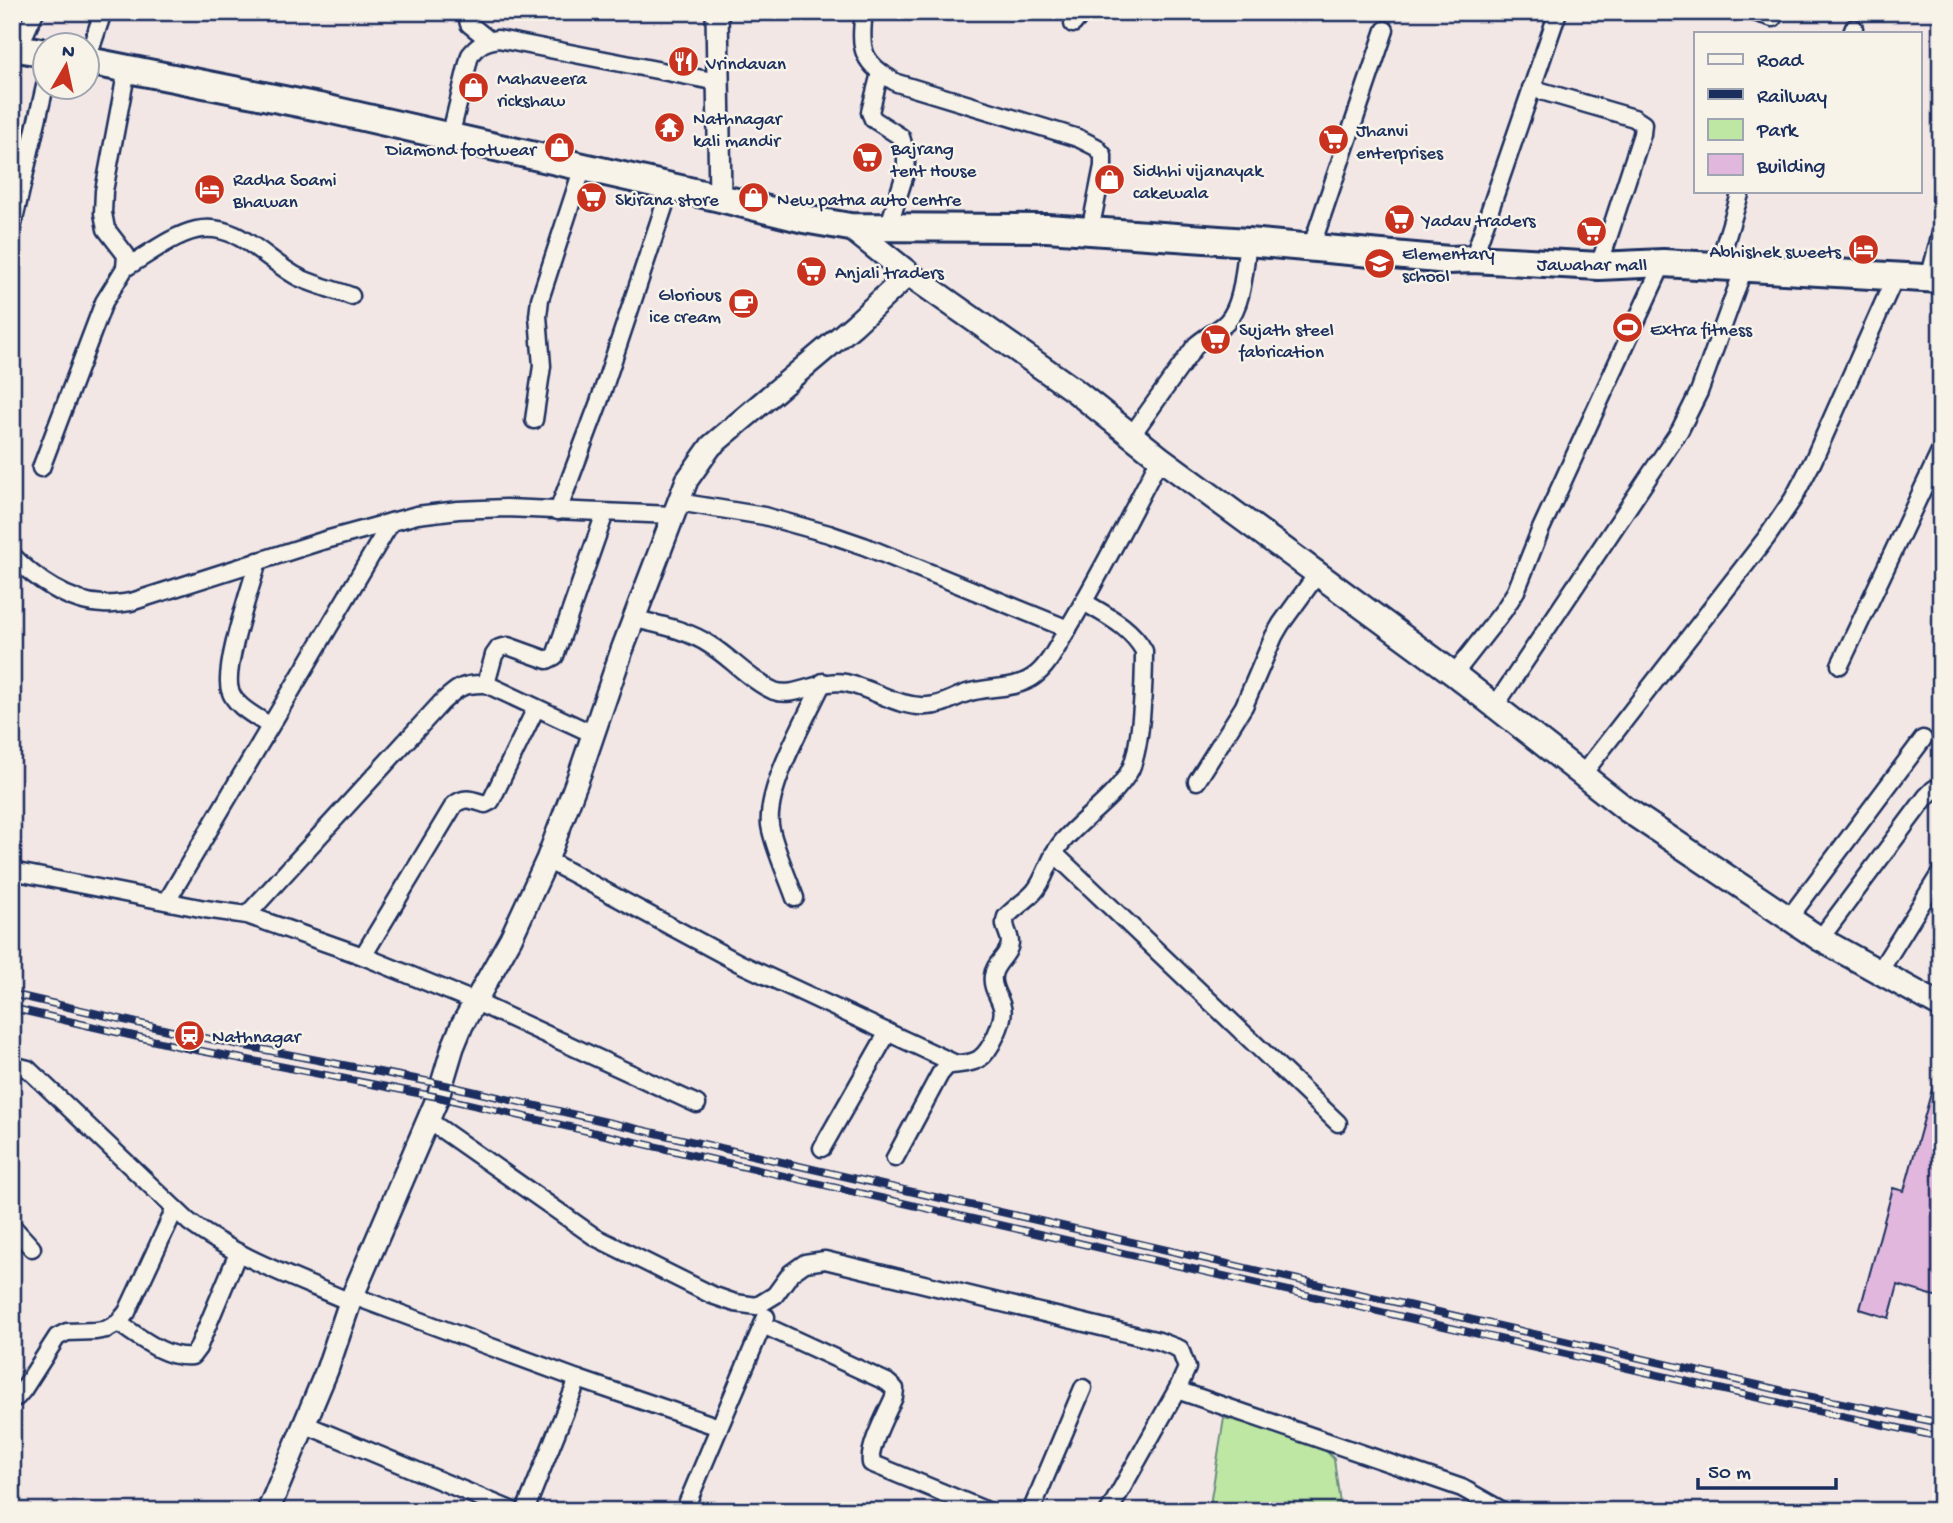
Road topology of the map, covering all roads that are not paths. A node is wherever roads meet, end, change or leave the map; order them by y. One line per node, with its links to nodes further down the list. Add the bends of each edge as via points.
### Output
1 (34, 12): 12 (street)
2 (103, 12): 10 (street)
3 (466, 12): 11 (street, via 470,24)
4 (717, 12): 16 (street)
5 (864, 12): 15 (street, via 864,49 869,64)
6 (1558, 12): 17 (street)
7 (1754, 12): 8 (street)
8 (1773, 18)
9 (1385, 30): 30 (street)
10 (97, 32)
11 (489, 40): 16 (street); 19 (street, via 470,55)
12 (15, 48)
13 (102, 63): 14 (main road)
14 (127, 69): 19 (main road); 35 (street, via 103,212 106,229 126,255)
15 (880, 73): 26 (street, via 870,112 873,119 901,137 906,154); 27 (street, via 897,83 1096,147 1103,155 1103,166)
16 (718, 82): 23 (street)
17 (1531, 88): 31 (street); 33 (street, via 1643,124)
18 (41, 102): 24 (street)
19 (450, 137): 20 (main road)
20 (583, 167): 21 (main road); 40 (street, via 540,299 542,366)
21 (671, 186): 23 (main road); 46 (street)
22 (1741, 192): 34 (street)
23 (720, 198): 25 (main road)
24 (12, 228)
25 (850, 228): 26 (main road); 36 (main road)
26 (888, 228): 27 (main road)
27 (1090, 231): 29 (main road)
28 (1941, 233): 38 (street)
29 (1248, 242): 30 (main road); 41 (street, via 1237,306 1229,320 1196,345)
30 (1311, 248): 31 (main road)
31 (1473, 259): 33 (main road)
32 (1663, 263): 33 (main road); 34 (main road); 56 (street, via 1516,591)
33 (1598, 266)
34 (1731, 267): 37 (main road); 59 (street, via 1699,392 1680,430)
35 (125, 268): 39 (street, via 176,238 212,228 233,233 299,277); 44 (street, via 104,302)
36 (909, 274): 41 (main road, via 1074,390); 45 (street, via 711,446 687,480)
37 (1895, 277): 38 (main road); 64 (street, via 1793,499)
38 (1935, 279)
39 (351, 296)
40 (534, 420)
41 (1131, 436): 43 (main road)
42 (1941, 450): 55 (street)
43 (1160, 458): 51 (main road); 52 (street)
44 (41, 468)
45 (676, 509): 47 (street); 53 (street); 54 (street, via 764,516 830,534)
46 (558, 511): 47 (street); 48 (street, via 457,510)
47 (605, 513): 58 (street, via 555,656 547,660 508,646 499,648)
48 (391, 522): 50 (street); 61 (street)
49 (12, 555): 50 (street, via 58,590 80,601 104,604 131,602)
50 (258, 561): 61 (street, via 232,656 230,690 238,704)
51 (1318, 573): 56 (main road); 65 (street, via 1274,636 1244,706)
52 (1084, 603): 54 (street); 67 (street, via 1128,629 1144,651 1138,745 1129,772 1116,789)
53 (635, 619): 57 (street, via 709,644 776,692); 62 (street)
54 (1068, 629): 57 (street, via 1046,666 1021,684 967,692 929,706 908,705 843,682)
55 (1840, 665)
56 (1454, 674): 59 (main road)
57 (823, 682): 71 (street, via 779,777 769,814)
58 (486, 684): 60 (street); 73 (street, via 469,683 441,703)
59 (1495, 706): 64 (main road)
60 (536, 708): 62 (street); 76 (street, via 491,801 485,804 469,799 454,805)
61 (270, 726): 72 (street)
62 (593, 734): 68 (street)
63 (1923, 739): 74 (street)
64 (1582, 775): 74 (main road)
65 (1197, 781)
66 (1941, 789): 75 (street, via 1926,797)
67 (1054, 853): 81 (street, via 1035,891 1004,923 1010,943 993,972 992,983 1004,1014 994,1040 980,1059); 85 (street)
68 (547, 860): 78 (street); 80 (street, via 739,963)
69 (12, 871): 72 (street)
70 (1941, 872): 77 (street)
71 (796, 898)
72 (167, 901): 73 (street)
73 (247, 915): 76 (street)
74 (1789, 918): 75 (main road)
75 (1820, 939): 77 (main road)
76 (363, 956): 78 (street)
77 (1879, 972): 79 (main road)
78 (476, 1002): 83 (street); 84 (street, via 458,1036)
79 (1941, 1006)
80 (888, 1032): 81 (street); 86 (street)
81 (956, 1063): 87 (street, via 940,1074)
82 (12, 1065): 88 (street, via 28,1069)
83 (697, 1104)
84 (428, 1120): 92 (street, via 595,1237 735,1303 757,1306); 93 (street)
85 (1338, 1123)
86 (822, 1148)
87 (895, 1158)
88 (175, 1209): 91 (street); 94 (street)
89 (12, 1226): 90 (street)
90 (32, 1248)
91 (238, 1254): 93 (street); 94 (street, via 192,1356 163,1351)
92 (775, 1295): 95 (street); 98 (street, via 805,1263 825,1260 1159,1341 1180,1349 1187,1368)
93 (352, 1299): 96 (street); 100 (street)
94 (118, 1323): 99 (street, via 96,1332 67,1332 57,1337 23,1390)
95 (763, 1325): 101 (street); 106 (street, via 895,1389 872,1448 871,1463)
96 (578, 1379): 101 (street); 104 (street)
97 (1083, 1388): 107 (street)
98 (1177, 1390): 108 (street); 109 (street, via 1453,1485)
99 (12, 1396)
100 (304, 1424): 102 (street); 103 (street)
101 (719, 1427): 105 (street)
102 (268, 1511)
103 (513, 1511)
104 (525, 1511)
105 (684, 1511)
106 (987, 1511)
107 (1031, 1511)
108 (1109, 1511)
109 (1503, 1511)

